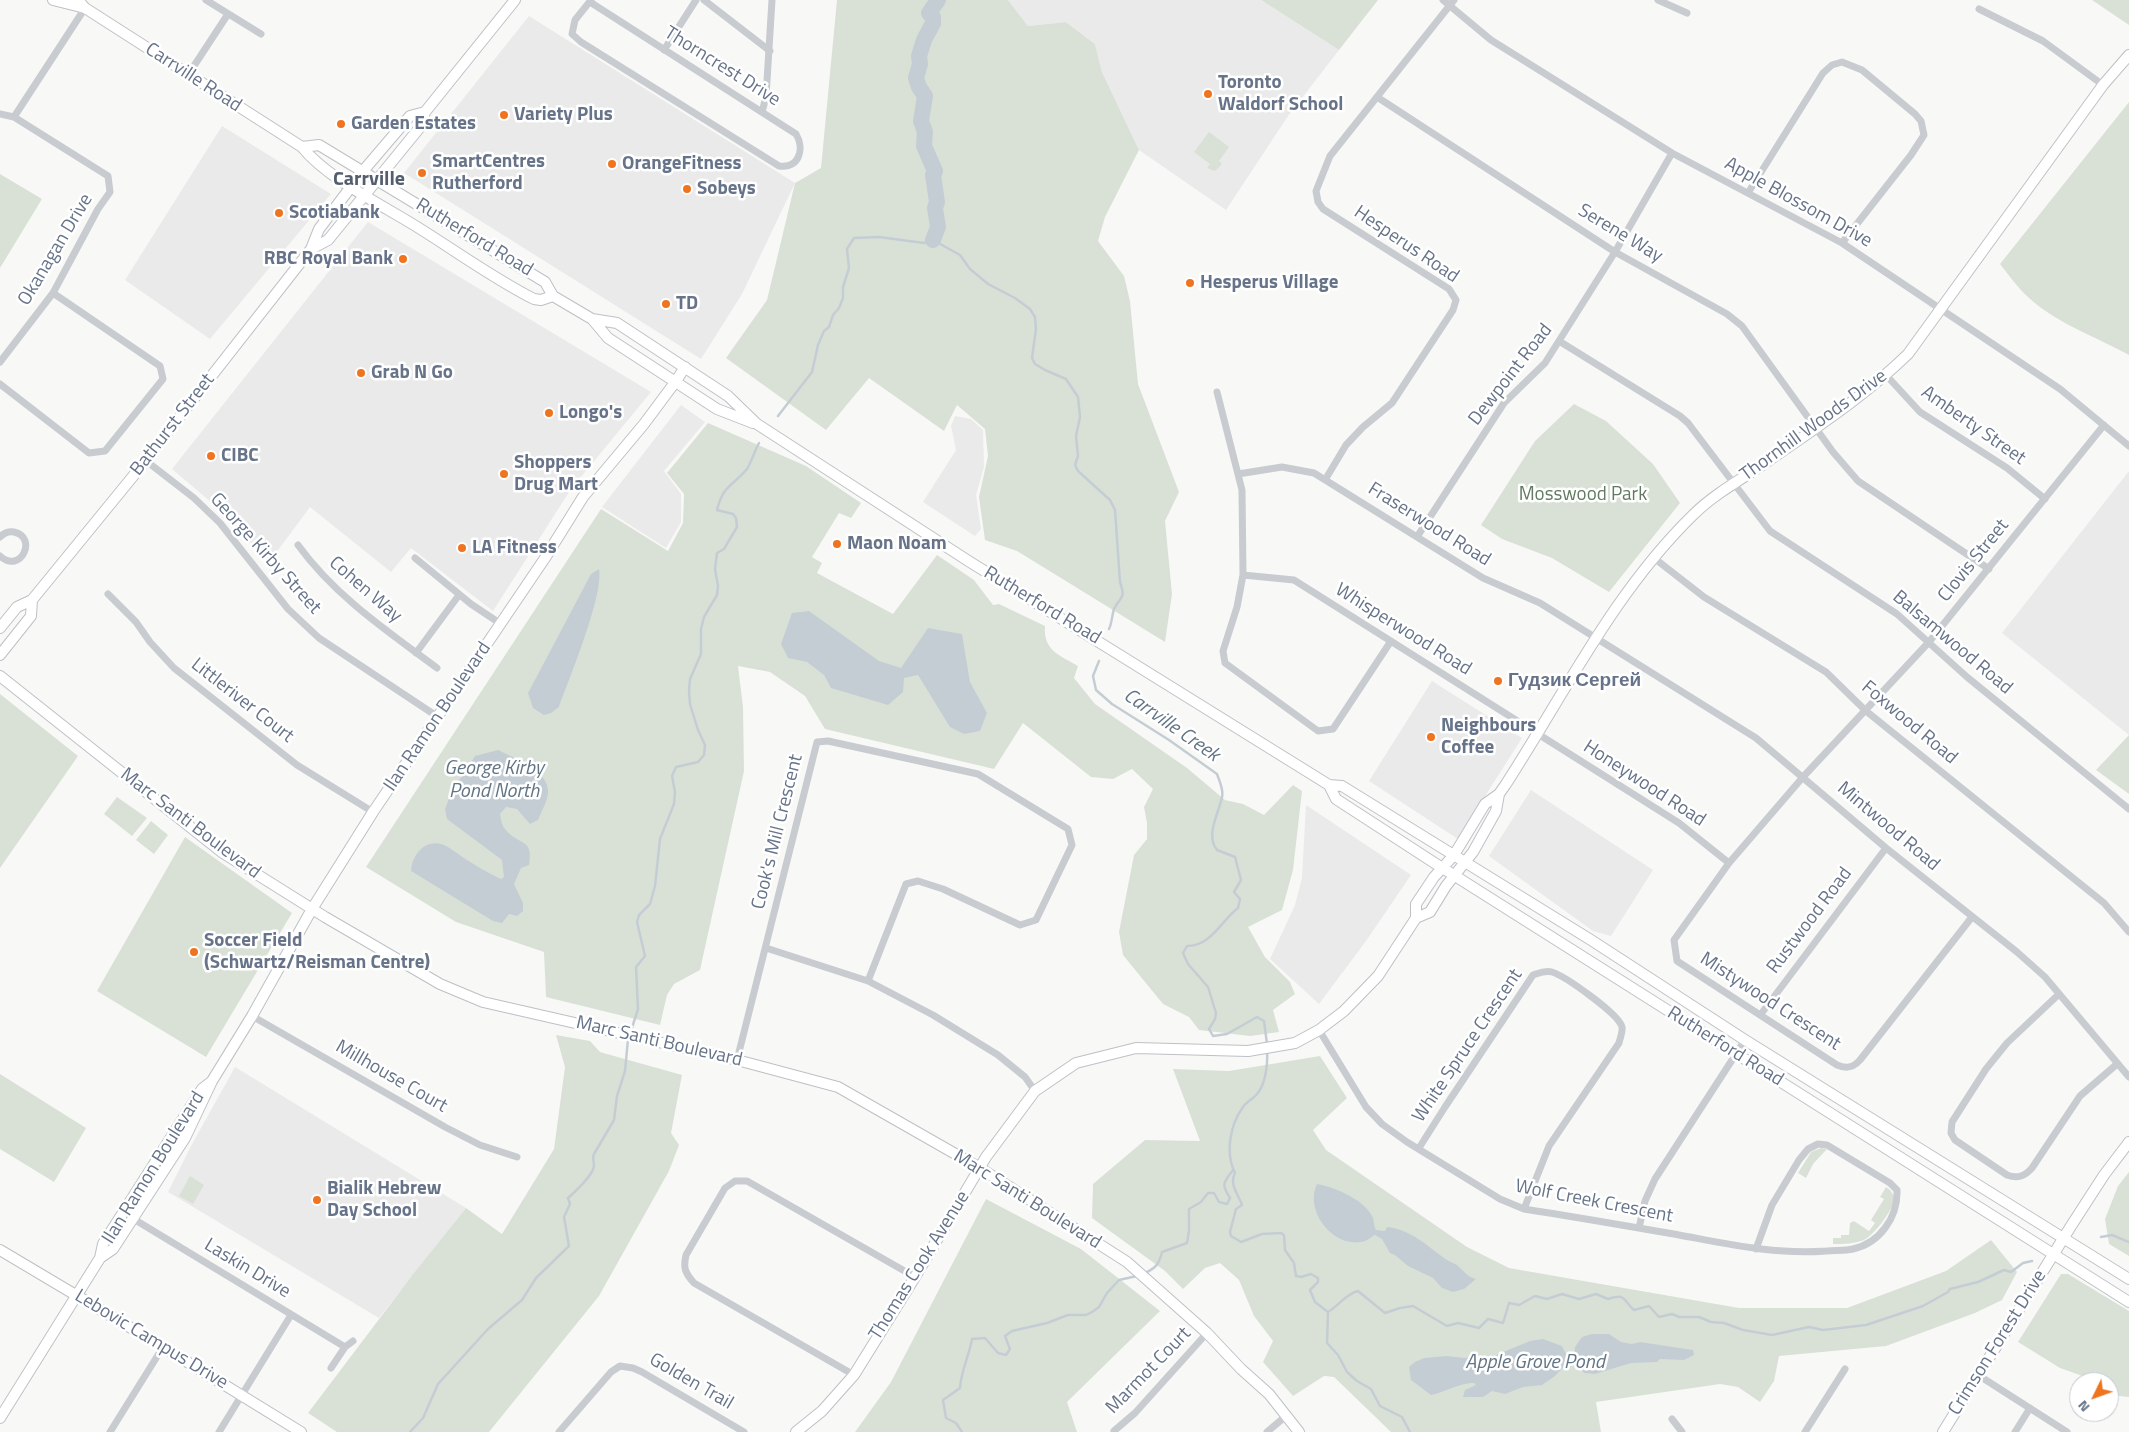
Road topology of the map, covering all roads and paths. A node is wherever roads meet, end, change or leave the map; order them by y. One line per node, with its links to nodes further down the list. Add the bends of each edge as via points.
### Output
1 (53, 0): 12 (street, Carrville Road)
2 (78, 0): 12 (street, Carrville Road)
3 (206, 0): 14 (street)
4 (515, 0): 23 (street, Bathurst Street)
5 (696, 0): 17 (street)
6 (704, 0): 18 (street)
7 (772, 0): 18 (street)
8 (1443, 0): 11 (street, Apple Blossom Drive)
9 (1658, 0): 15 (street)
10 (591, 1): 17 (street, Thorncrest Drive); 24 (street, Thorncrest Drive, via 575,20 572,34 581,42 787,168 799,157 801,143 796,134)
11 (1452, 2): 22 (street); 28 (street, Apple Blossom Drive, via 1491,40)
12 (86, 8): 20 (street, Carrville Road); 26 (street)
13 (1979, 9): 21 (street, via 2043,41)
14 (228, 14): 16 (street); 20 (street)
15 (1687, 14)
16 (261, 34)
17 (664, 50): 24 (street, Thorncrest Drive)
18 (770, 51): 24 (street)
19 (2129, 55): 21 (street, Thornhill Woods Drive)
20 (188, 75): 27 (street, Carrville Road)
21 (2103, 85): 39 (street, Thornhill Woods Drive)
22 (1377, 97): 36 (street, Serene Way); 54 (street, Hesperus Road, via 1330,156 1316,191 1318,202 1448,288 1456,300 1453,310 1392,403 1346,445)
23 (425, 112): 29 (street, Bathurst Street, via 410,116); 30 (street, Bathurst Street, via 421,126)
24 (762, 112)
25 (0, 114): 26 (street)
26 (14, 117): 37 (street, Okanagan Drive, via 108,176 110,192)
27 (302, 147): 29 (street, Carrville Road, via 318,145); 31 (street, Carrville Road, via 313,160)
28 (1672, 152): 32 (street, Apple Blossom Drive); 36 (street, Dewpoint Road)
29 (363, 171): 30 (street, Rutherford Road); 31 (street, Bathurst Street)
30 (377, 180): 33 (street, Bathurst Street); 38 (street, Rutherford Road, via 545,282)
31 (352, 186): 33 (street, Carrville Road); 35 (street, Bathurst Street, via 319,229)
32 (1748, 193): 34 (street, Apple Blossom Drive); 34 (street, via 1823,73 1842,62 1862,70 1915,114 1921,121 1924,135)
33 (365, 195): 35 (street, Bathurst Street, via 328,240); 38 (street, Rutherford Road, via 531,298 540,300)
34 (1842, 243): 39 (street, Apple Blossom Drive)
35 (311, 248): 52 (street, Bathurst Street)
36 (1615, 252): 41 (street, Dewpoint Road); 50 (street, Serene Way, via 1727,314 1742,326)
37 (53, 294): 42 (street, Okanagan Drive); 46 (street, via 160,366 163,380 105,452 89,453)
38 (553, 296): 40 (street, Rutherford Road)
39 (1941, 309): 44 (street, Thornhill Woods Drive, via 1908,354); 49 (street, Apple Blossom Drive, via 2060,390)
40 (592, 319): 43 (street, Rutherford Road, via 617,323); 45 (street, Rutherford Road, via 608,338)
41 (1560, 341): 55 (street, Balsamwood Road, via 1680,416); 58 (street, Dewpoint Road, via 1545,363 1504,403)
42 (0, 362)
43 (685, 367): 45 (street, Ilan Ramon Boulevard); 48 (street, Rutherford Road, via 728,396)
44 (1886, 376): 50 (street, Thornhill Woods Drive); 56 (street, Amberty Street, via 1920,412 2007,468)
45 (676, 381): 48 (street, Rutherford Road, via 717,409); 68 (street, Ilan Ramon Boulevard, via 583,497)
46 (0, 384)
47 (1217, 392): 53 (street)
48 (757, 424): 81 (street, Rutherford Road, via 970,562)
49 (2104, 425): 51 (street, Apple Blossom Drive); 56 (street, Clovis Street)
50 (1816, 428): 55 (street, Thornhill Woods Drive); 63 (street, Serene Way, via 1858,481)
51 (2129, 446)
52 (145, 460): 67 (street, Bathurst Street); 78 (street, George Kirby Street, via 220,523 288,609 320,638)
53 (1238, 474): 54 (street, Fraserwood Road, via 1282,467 1314,473); 64 (street, via 1242,490)
54 (1325, 480): 58 (street, Fraserwood Road)
55 (1733, 485): 62 (street, Thornhill Woods Drive, via 1694,514); 72 (street, Balsamwood Road, via 1770,531 1897,614)
56 (2045, 499): 63 (street, Clovis Street)
57 (1, 533): 60 (street, via 12,531 21,535 26,548 18,560 8,561)
58 (1417, 537): 70 (street, Fraserwood Road, via 1483,578 1540,603)
59 (298, 545): 73 (street, Cohen Way, via 314,568 363,613)
60 (0, 556)
61 (416, 558): 66 (street)
62 (1654, 558): 70 (street, Thornhill Woods Drive, via 1622,597); 77 (street, Foxwood Road, via 1704,597 1826,672)
63 (1989, 569): 72 (street, Clovis Street)
64 (1243, 574): 71 (street, Whisperwood Road, via 1294,580); 71 (street, via 1223,651 1225,663 1318,731 1333,729)
65 (108, 594): 84 (street, Littleriver Court, via 174,668 297,766)
66 (459, 595): 68 (street); 73 (street)
67 (32, 600): 69 (street, Bathurst Street, via 17,607); 74 (street, Bathurst Street, via 31,616)
68 (501, 624): 78 (street, Ilan Ramon Boulevard)
69 (0, 628)
70 (1597, 638): 79 (street, Thornhill Woods Drive); 80 (street, Mintwood Road, via 1756,738)
71 (1391, 641): 79 (street, Whisperwood Road)
72 (1928, 642): 77 (street, Clovis Street); 83 (street, Balsamwood Road)
73 (416, 653): 75 (street, Cohen Way)
74 (0, 655)
75 (437, 668)
76 (0, 676): 91 (street, Marc Santi Boulevard, via 223,853)
77 (1866, 711): 80 (street, Clovis Street); 94 (street, Foxwood Road, via 2104,903)
78 (438, 717): 84 (street, Ilan Ramon Boulevard)
79 (1538, 734): 82 (street, Thornhill Woods Drive); 88 (street, Honeywood Road, via 1679,823)
80 (1803, 777): 85 (street, Mintwood Road); 88 (street, Mistywood Crescent)
81 (1329, 785): 86 (street, Rutherford Road, via 1342,786); 89 (street, Rutherford Road, via 1336,799)
82 (1499, 794): 86 (street, Thornhill Woods Drive, via 1485,804); 87 (street, Thornhill Woods Drive, via 1496,811)
83 (2129, 808)
84 (374, 812): 91 (street, Ilan Ramon Boulevard)
85 (1886, 848): 92 (street, Mintwood Road); 98 (street, Rustwood Road)
86 (1454, 855): 87 (street, Rutherford Road); 89 (street, Thornhill Woods Drive)
87 (1465, 861): 90 (street, Thornhill Woods Drive); 101 (street, Rutherford Road)
88 (1729, 863): 98 (street, Mistywood Crescent, via 1674,940 1677,961)
89 (1442, 868): 90 (street, Rutherford Road); 93 (street, Thomas Cook Avenue, via 1416,904)
90 (1454, 875): 93 (street, Thomas Cook Avenue, via 1430,912); 102 (street, Rutherford Road)
91 (312, 909): 99 (street, Ilan Ramon Boulevard); 103 (street, Marc Santi Boulevard, via 440,984 483,1002)
92 (1972, 917): 97 (street, Mintwood Road, via 2038,971); 98 (street, Mistywood Crescent, via 1860,1060 1850,1068 1843,1068)
93 (1416, 918): 100 (street, Thomas Cook Avenue, via 1378,976 1344,1011)
94 (2129, 932)
95 (766, 948): 96 (street); 96 (street, Cook's Mill Crescent, via 817,742 828,741 978,774 1068,829 1072,844 1036,920 1020,925 943,889 918,881 906,884); 103 (street, Cook's Mill Crescent)
96 (868, 982): 107 (street, via 933,1015 998,1055 1025,1077)
97 (2058, 995): 104 (street, Mintwood Road); 104 (street, via 2007,1043 1986,1069 1952,1122 1954,1138 2007,1175 2024,1175 2080,1096)
98 (1760, 1014)
99 (252, 1016): 106 (street, Ilan Ramon Boulevard); 110 (street, Millhouse Court, via 444,1127)
100 (1319, 1030): 107 (street, Thomas Cook Avenue, via 1295,1043 1248,1051 1136,1048 1097,1056 1076,1063); 109 (street, Wolf Creek Crescent, via 1366,1107 1382,1124)
101 (1745, 1040): 102 (street); 115 (street, Rutherford Road)
102 (1736, 1054): 114 (street, via 1655,1179 1645,1201); 118 (street, Rutherford Road)
103 (737, 1060): 111 (street, Marc Santi Boulevard, via 838,1087)
104 (2118, 1064): 105 (street, Mintwood Road)
105 (2129, 1077)
106 (212, 1081): 113 (street, Ilan Ramon Boulevard, via 185,1138); 119 (street, Ilan Ramon Boulevard, via 202,1089 154,1163 103,1244)
107 (1035, 1090): 111 (street, Thomas Cook Avenue)
108 (2129, 1142): 115 (street, Crimson Forest Drive)
109 (1419, 1148): 112 (street, Wolf Creek Crescent, via 1500,1199); 112 (street, White Spruce Crescent, via 1533,975 1552,972 1604,1005 1622,1028 1619,1043 1549,1146)
110 (517, 1157)
111 (980, 1168): 120 (street, Thomas Cook Avenue); 125 (street, Marc Santi Boulevard, via 1127,1262)
112 (1524, 1208): 114 (street, Wolf Creek Crescent)
113 (132, 1218): 119 (street, Ilan Ramon Boulevard, via 113,1250); 124 (street, Laskin Drive)
114 (1639, 1228): 116 (street, Wolf Creek Crescent)
115 (2064, 1238): 118 (street, Crimson Forest Drive); 121 (street, Rutherford Road)
116 (1756, 1249): 116 (street, Wolf Creek Crescent, via 1803,1253 1853,1249 1871,1242 1881,1234 1895,1211 1897,1190 1827,1145 1818,1144 1798,1160 1776,1198)
117 (0, 1250): 122 (street, Lebovic Campus Drive)
118 (2054, 1254): 123 (street, Rutherford Road); 132 (street, Crimson Forest Drive)
119 (100, 1258): 122 (street, Ilan Ramon Boulevard)
120 (915, 1277): 131 (street, Thomas Cook Avenue); 131 (street, via 747,1181 735,1181 725,1188 686,1255 683,1266 686,1275 694,1283)
121 (2129, 1279)
122 (76, 1296): 127 (street, Lebovic Campus Drive); 136 (street, Ilan Ramon Boulevard)
123 (2129, 1302)
124 (290, 1315): 128 (street, Laskin Drive); 133 (street)
125 (1208, 1333): 135 (street, Marc Santi Boulevard, via 1269,1394); 138 (street, Marmot Court, via 1135,1413)
126 (354, 1341): 128 (street)
127 (163, 1347): 133 (street, Lebovic Campus Drive); 139 (street)
128 (345, 1348): 129 (street)
129 (332, 1368)
130 (1845, 1369): 148 (street)
131 (854, 1375): 144 (street, Thomas Cook Avenue, via 822,1411)
132 (1978, 1375): 134 (street); 149 (street, Crimson Forest Drive)
133 (242, 1395): 140 (street); 141 (street, Lebovic Campus Drive)
134 (2030, 1408): 150 (street); 151 (street)
135 (1286, 1416): 145 (street); 146 (street, Marc Santi Boulevard)
136 (0, 1418)
137 (1672, 1419): 147 (street)
138 (1114, 1431)
139 (110, 1432)
140 (219, 1432)
141 (301, 1432)
142 (559, 1432): 143 (street, Golden Trail, via 611,1372 625,1366 642,1372)
143 (744, 1432)
144 (796, 1432)
145 (1267, 1432)
146 (1300, 1432)
147 (1682, 1432)
148 (1805, 1432)
149 (1943, 1432)
150 (2015, 1432)
151 (2067, 1432)

